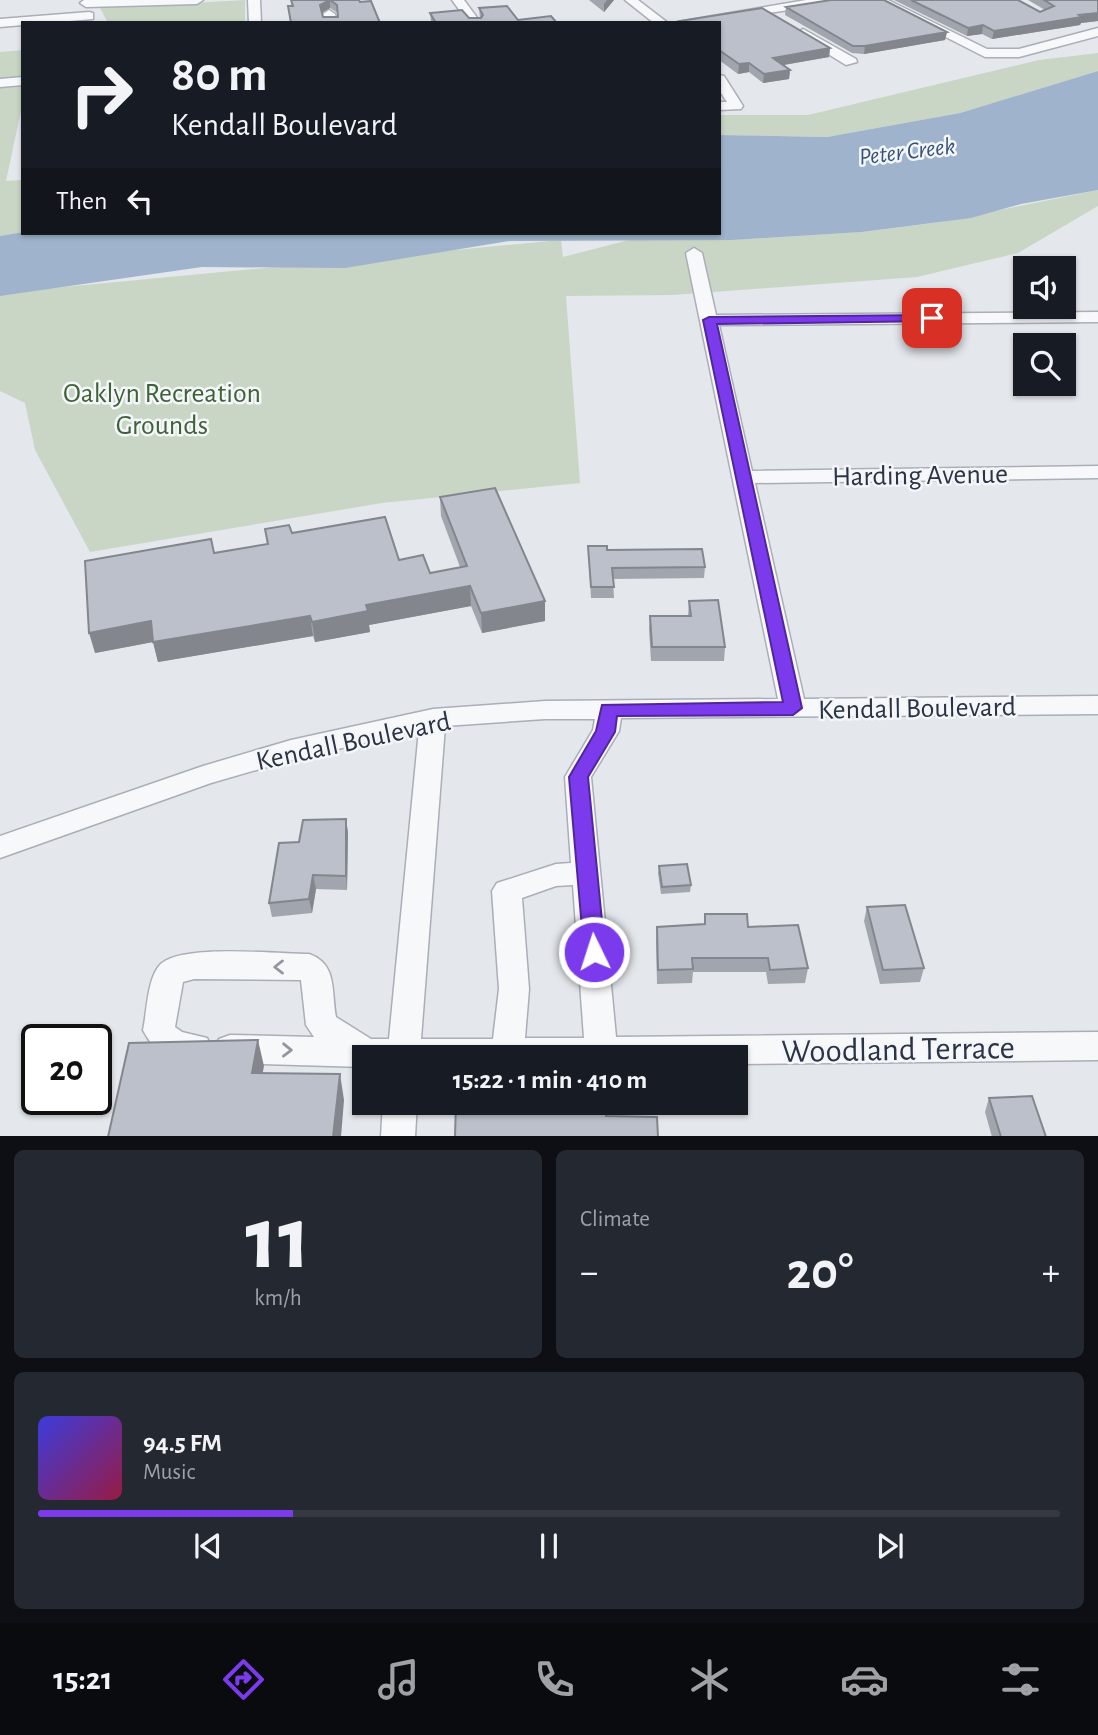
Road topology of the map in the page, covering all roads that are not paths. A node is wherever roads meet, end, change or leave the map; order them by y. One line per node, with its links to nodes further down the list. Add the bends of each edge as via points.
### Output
1 (197, 0): 7 (street)
2 (254, 0): 11 (street)
3 (458, 0): 12 (street)
4 (631, 0): 13 (street)
5 (829, 0): 8 (street)
6 (880, 0): 17 (street, via 985,53 1007,54)
7 (86, 1): 9 (street)
8 (768, 6): 14 (street); 18 (street)
9 (91, 20): 10 (street)
10 (61, 21)
11 (254, 21)
12 (474, 21)
13 (659, 21)
14 (689, 21)
15 (21, 22): 16 (street)
16 (0, 23)
17 (1098, 32)
18 (851, 62)
19 (21, 81): 21 (street)
20 (721, 82): 22 (street, via 736,106)
21 (0, 83)
22 (721, 106)
23 (694, 253): 25 (street)
24 (1098, 317): 25 (street)
25 (709, 320): 27 (street)
26 (1098, 471): 27 (street, Harding Avenue)
27 (742, 477): 29 (street)
28 (1098, 705): 29 (street, Kendall Boulevard)
29 (793, 708): 30 (street, Kendall Boulevard)
30 (609, 710): 31 (street, Kendall Boulevard); 33 (street, via 606,732 578,777)
31 (433, 718): 32 (street, Kendall Boulevard, via 291,750 203,776); 34 (street)
32 (0, 847)
33 (588, 873): 35 (street, via 556,875 507,891 514,989); 36 (street)
34 (404, 1045)
35 (509, 1045)
36 (599, 1045)
37 (1098, 1046): 38 (street, Woodland Terrace)
38 (748, 1050)
39 (365, 1052): 39 (street, Woodland Terrace, one-way to 39, via 322,1025 317,976 309,967 194,966 177,969 169,976 159,1030 167,1042 179,1047)
40 (399, 1115): 41 (street)
41 (398, 1136)

